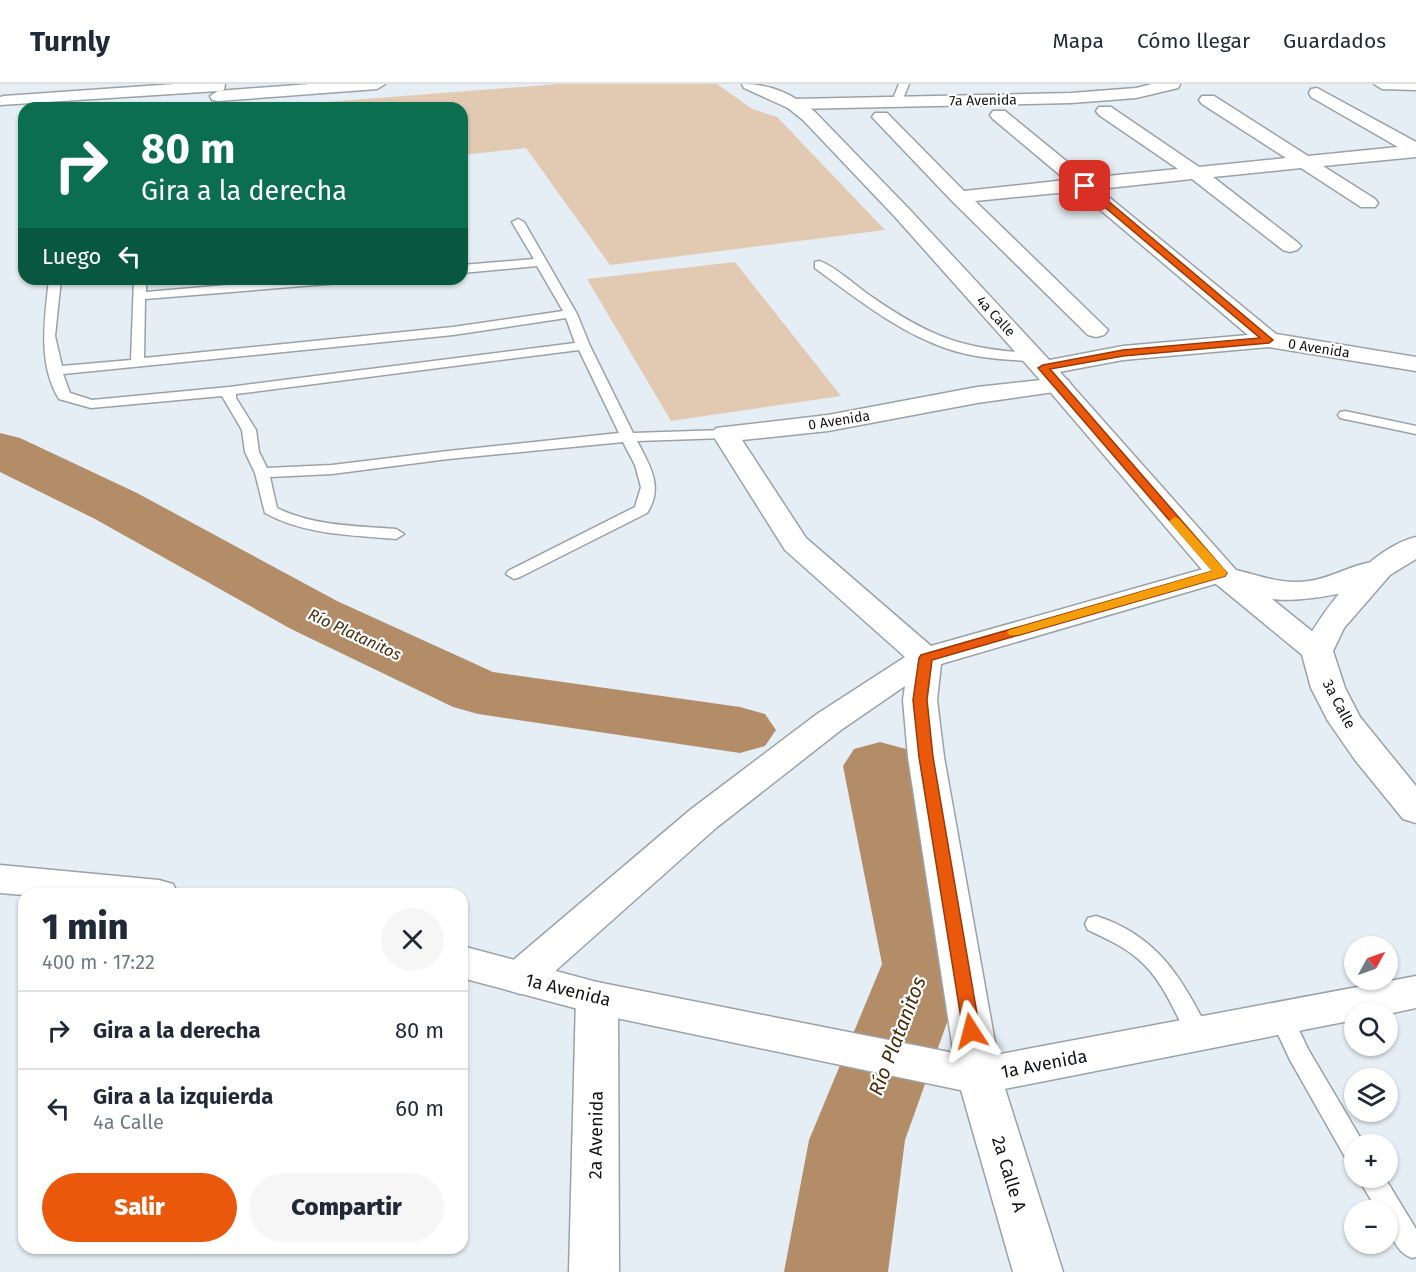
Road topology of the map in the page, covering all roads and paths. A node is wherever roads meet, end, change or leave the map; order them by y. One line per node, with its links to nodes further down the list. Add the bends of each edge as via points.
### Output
1 (377, 84): 7 (street)
2 (750, 84): 12 (street, 4a Calle)
3 (904, 84): 11 (lane, via 900,96)
4 (1172, 84): 11 (street, 7a Avenida, via 1136,93 1071,98)
5 (1382, 84): 6 (street)
6 (1416, 85)
7 (218, 93): 10 (street)
8 (1317, 93): 16 (street)
9 (1208, 100): 17 (street)
10 (4, 101)
11 (903, 102): 12 (street, 7a Avenida)
12 (794, 104): 37 (street, 4a Calle, via 903,214)
13 (1105, 111): 18 (street)
14 (999, 115): 19 (street)
15 (882, 117): 20 (street)
16 (1416, 151): 17 (street)
17 (1309, 163): 18 (street); 21 (street)
18 (1197, 174): 19 (street); 23 (street)
19 (1085, 186): 20 (street); 33 (street)
20 (959, 197): 32 (street)
21 (1368, 203)
22 (518, 222): 24 (lane)
23 (1290, 246)
24 (540, 262): 26 (lane); 31 (lane)
25 (819, 265): 37 (lane, via 902,322 952,345)
26 (468, 268)
27 (54, 285): 38 (lane, via 49,336)
28 (140, 285): 30 (lane)
29 (269, 285): 30 (lane)
30 (140, 296): 35 (lane)
31 (571, 314): 34 (lane); 35 (lane, via 453,331)
32 (1096, 330)
33 (1269, 340): 36 (street, 0 Avenida); 37 (street, 0 Avenida, via 1123,353)
34 (584, 346): 39 (lane); 43 (lane)
35 (137, 363): 38 (lane)
36 (1416, 364)
37 (1045, 370): 42 (street, 0 Avenida, via 977,395 828,423); 48 (street, 4a Calle)
38 (56, 371): 39 (lane, via 64,396 91,404)
39 (229, 391): 44 (lane, via 229,398 249,430 252,452)
40 (1345, 415): 41 (lane)
41 (1416, 430)
42 (725, 434): 43 (lane); 51 (street, via 795,544)
43 (628, 437): 44 (lane, via 348,469); 49 (lane, via 649,487 642,510)
44 (262, 474): 45 (lane, via 270,510 291,521)
45 (396, 534)
46 (1416, 546): 47 (street)
47 (1379, 569): 48 (street, 4a Calle, via 1339,585 1287,591 1252,586); 50 (street, via 1330,625)
48 (1221, 573): 50 (street, 4a Calle); 51 (street)
49 (514, 574)
50 (1317, 651): 52 (street, 3a Calle, via 1329,689 1344,717)
51 (925, 658): 57 (street, via 829,722 703,819); 62 (street, 2a Calle A, via 920,700 926,757)
52 (1416, 810)
53 (0, 879): 54 (street)
54 (95, 888)
55 (1096, 924): 61 (lane, via 1152,958)
56 (468, 964): 57 (street, 1a Avenida)
57 (520, 978): 59 (street, 1a Avenida)
58 (1416, 992): 60 (street, 1a Avenida)
59 (597, 998): 62 (street, 1a Avenida); 66 (street, 2a Avenida)
60 (1282, 1017): 61 (street, 1a Avenida); 63 (lane, via 1298,1053)
61 (1198, 1034): 62 (street, 1a Avenida)
62 (970, 1075): 67 (street, 2a Calle A)
63 (1345, 1134)
64 (1377, 1188): 65 (lane)
65 (1412, 1246)
66 (594, 1272)
67 (1038, 1272)

